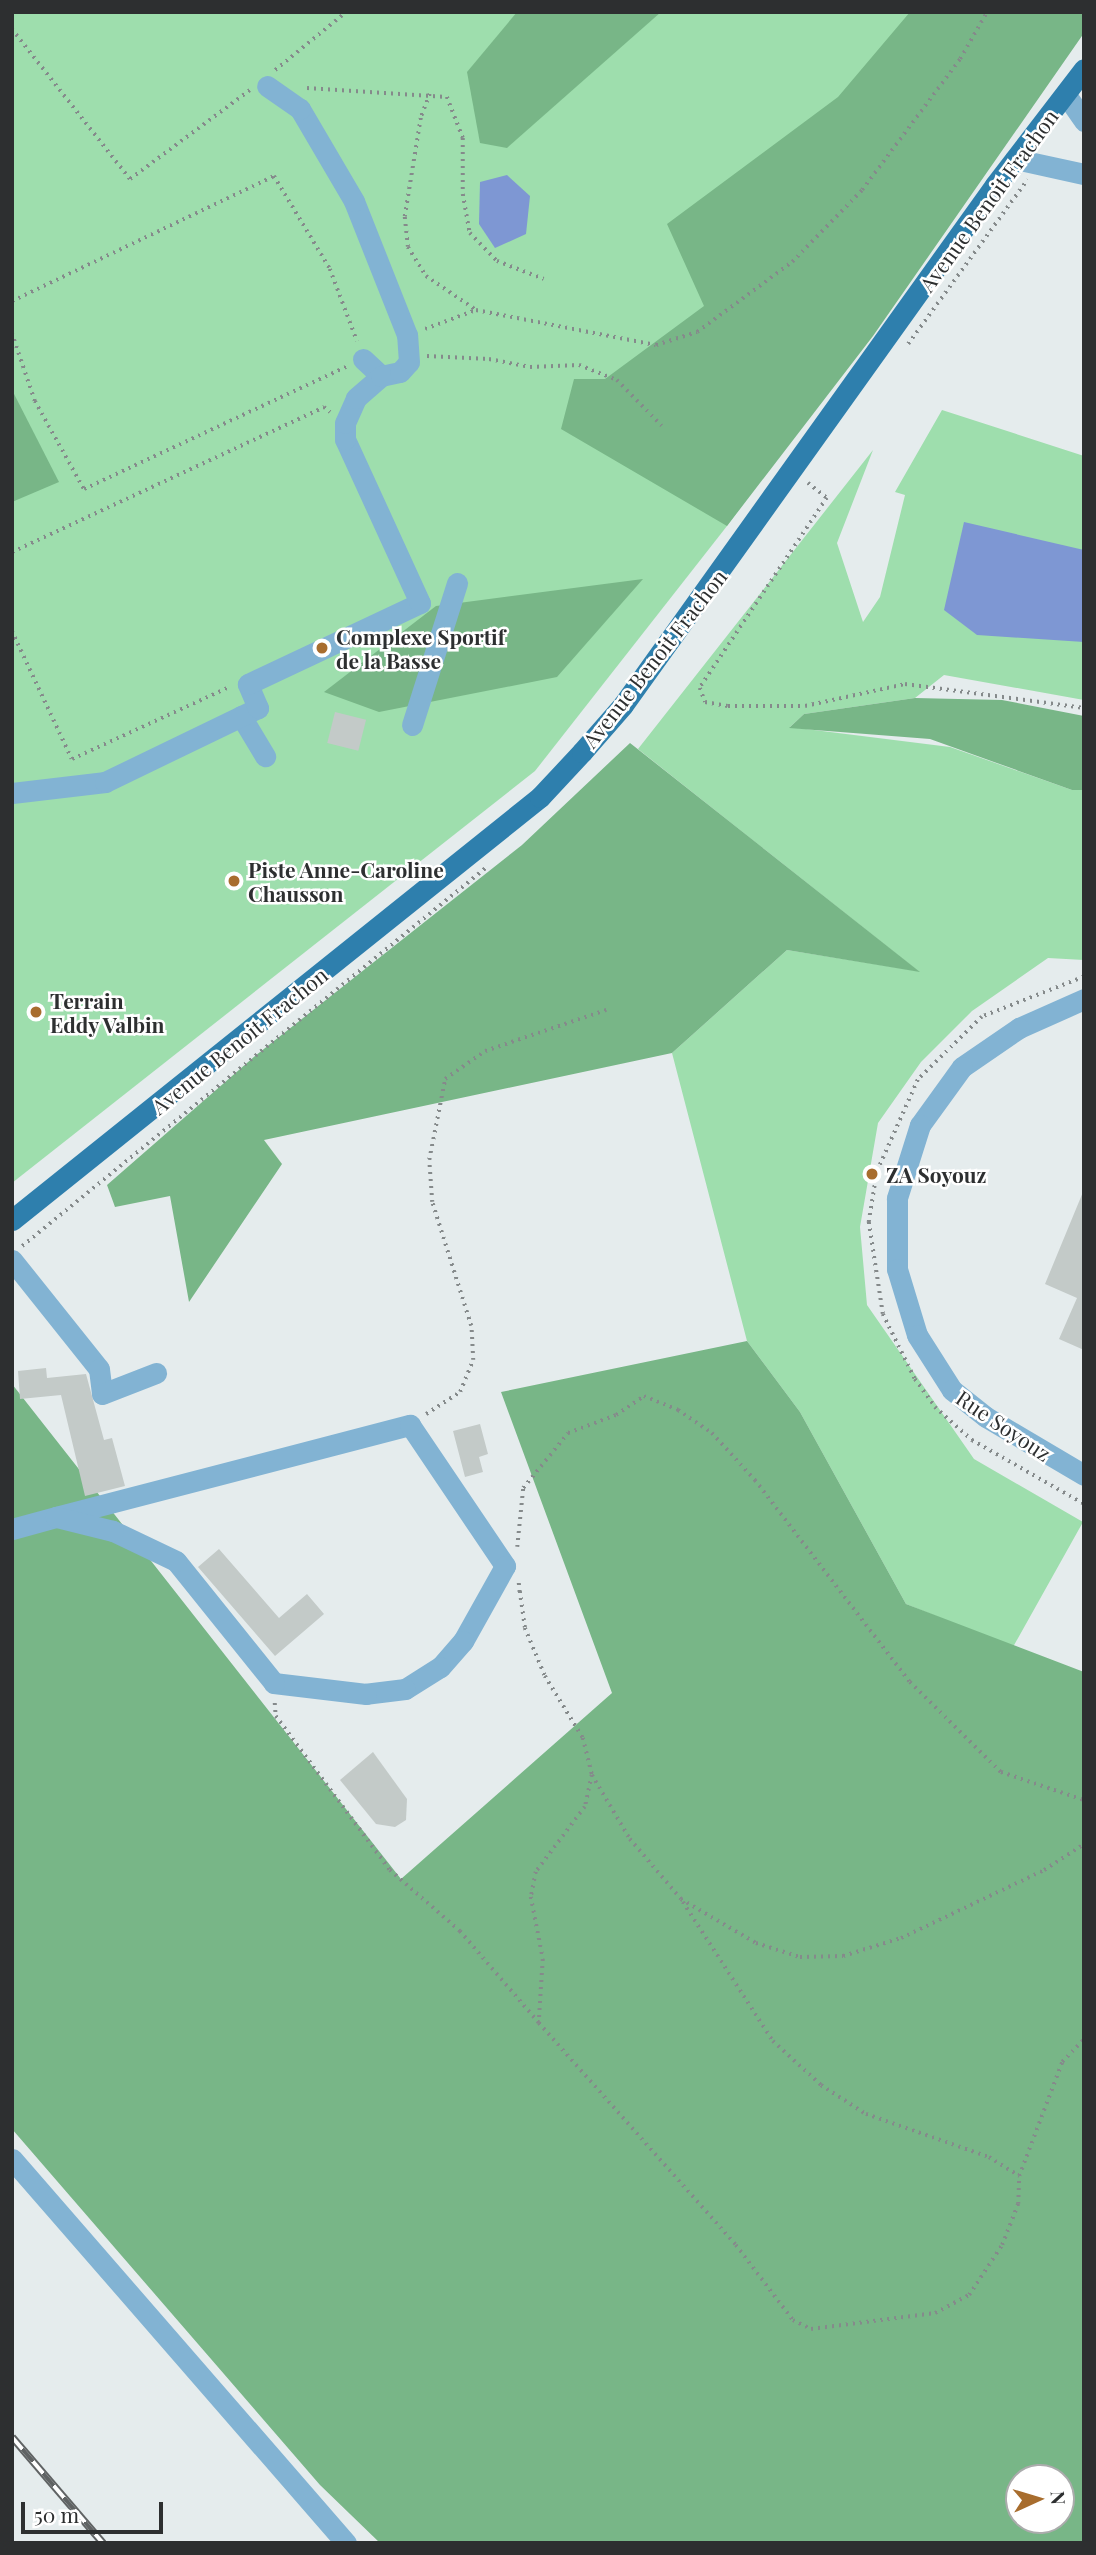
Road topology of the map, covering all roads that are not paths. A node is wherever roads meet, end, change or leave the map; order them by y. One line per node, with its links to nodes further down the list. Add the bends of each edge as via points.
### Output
1 (1084, 69): 3 (main road, Avenue Benoit Frachon)
2 (267, 80): 8 (street, via 300,109 354,201 409,345 404,370)
3 (1066, 95): 4 (street); 5 (main road, Avenue Benoit Frachon)
4 (1084, 121)
5 (1015, 159): 6 (street); 17 (main road, Avenue Benoit Frachon, via 623,705 556,779 220,1057)
6 (1084, 174)
7 (363, 359): 8 (street)
8 (381, 376): 10 (street, via 356,398 345,423 354,466 420,603)
9 (457, 583): 11 (street)
10 (401, 612): 11 (street, via 434,617); 12 (street, via 248,684 258,708)
11 (442, 629): 13 (street)
12 (241, 716): 14 (street); 15 (street, via 105,782)
13 (412, 725)
14 (265, 757)
15 (12, 793)
16 (1084, 999): 20 (street, Rue Soyouz, via 1019,1028 962,1067 920,1125 897,1198 897,1269 917,1335 952,1390 986,1417)
17 (12, 1220)
18 (12, 1260): 19 (street, via 99,1369 102,1394)
19 (156, 1373)
20 (1084, 1475)
21 (55, 1517): 21 (street, via 113,1531 176,1561 274,1682 366,1695 405,1689 440,1667 514,1567 410,1425); 22 (street)
22 (12, 1529)
23 (12, 2158): 24 (street)
24 (346, 2543)

